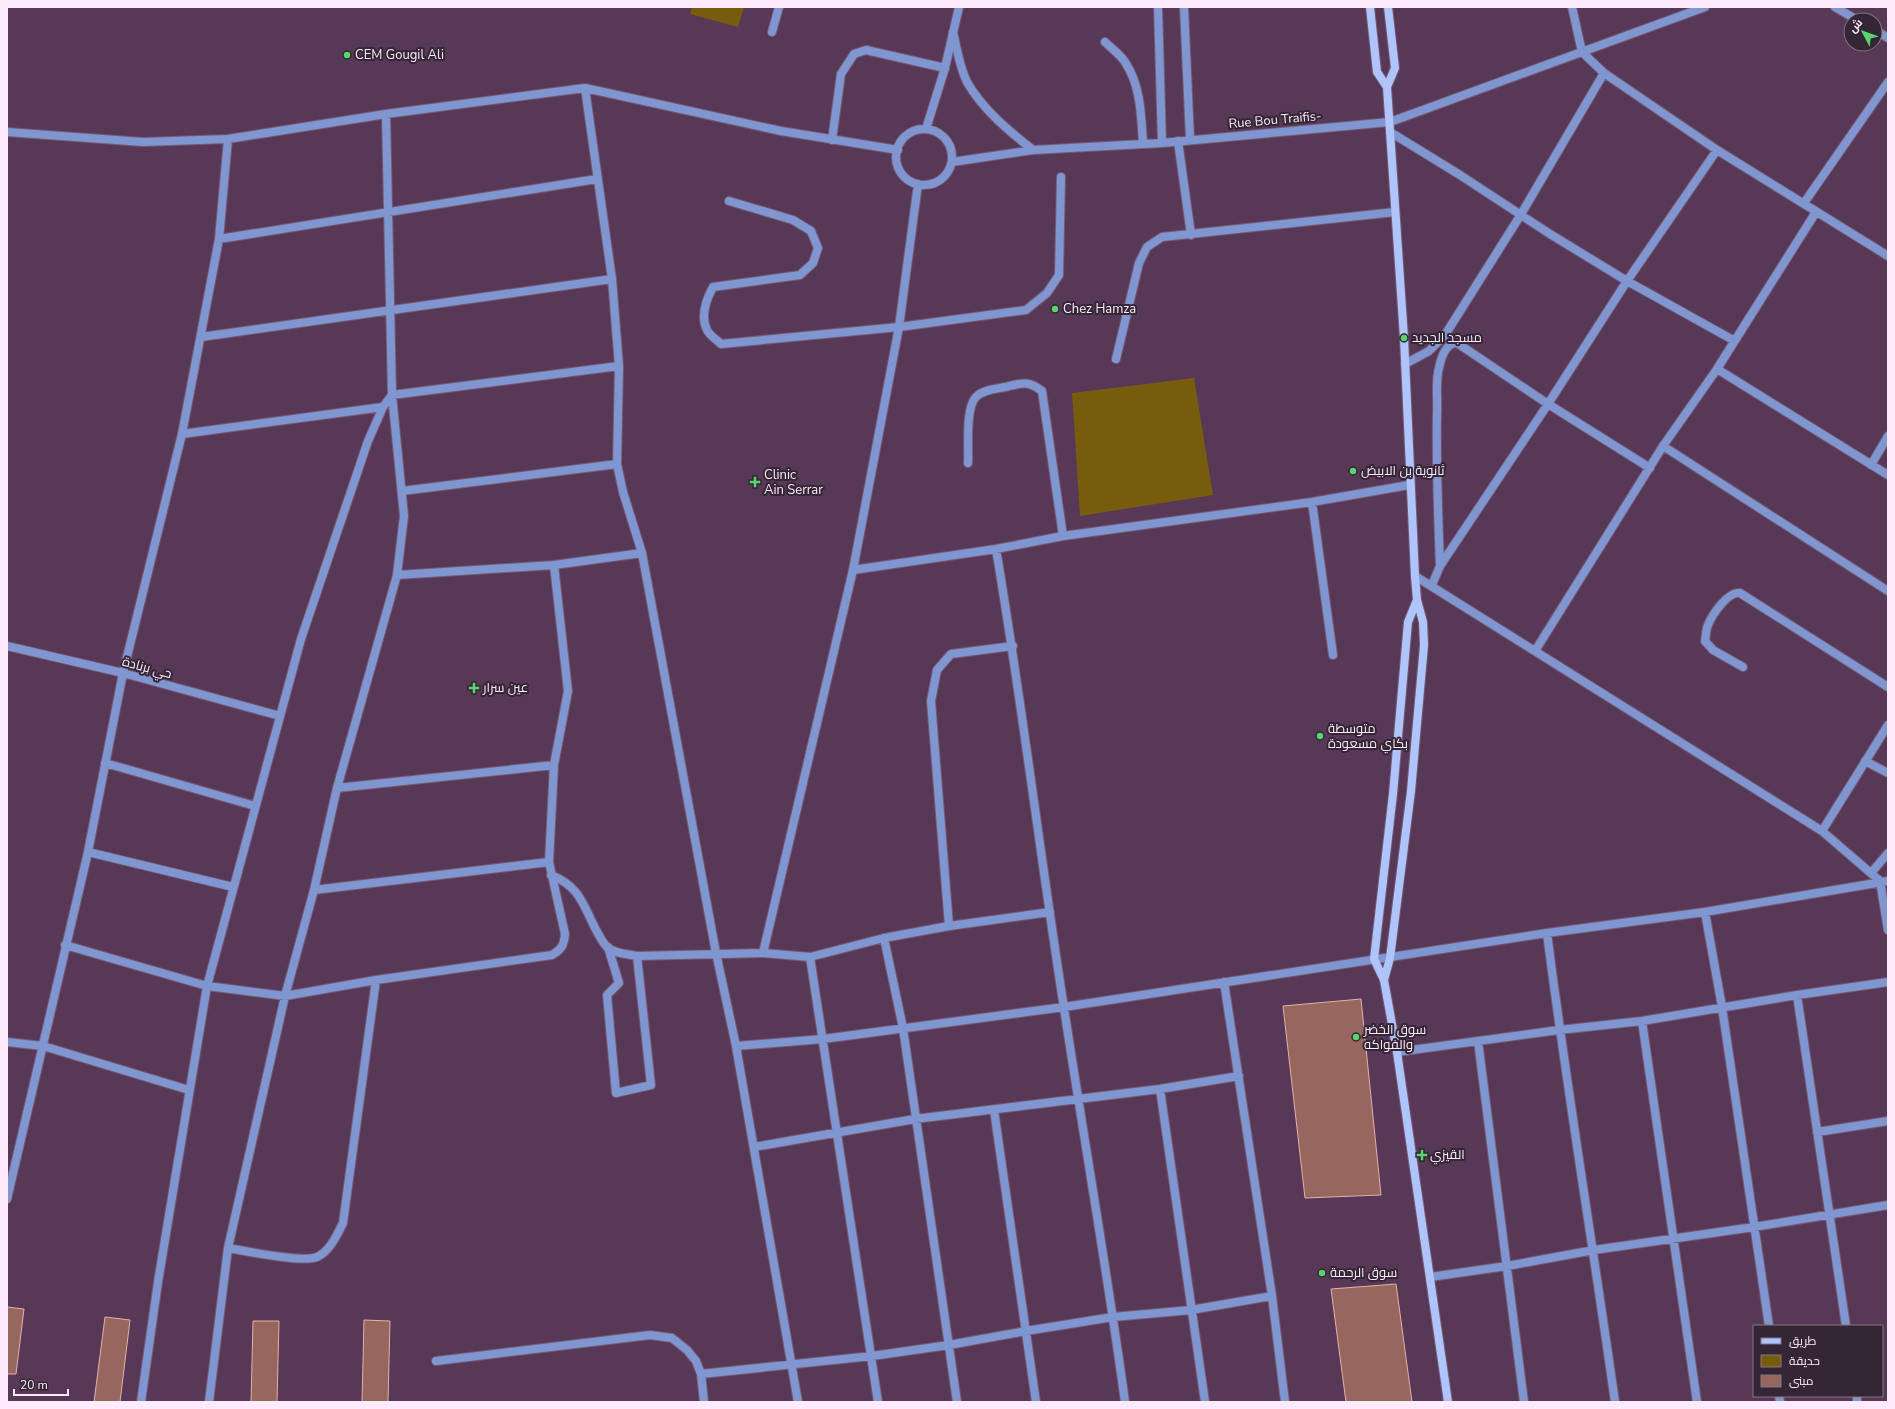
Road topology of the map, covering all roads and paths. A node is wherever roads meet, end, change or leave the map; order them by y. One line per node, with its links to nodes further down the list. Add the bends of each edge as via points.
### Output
1 (778, 7): 9 (street)
2 (959, 7): 10 (street)
3 (1158, 7): 28 (street)
4 (1184, 7): 24 (street)
5 (1370, 7): 16 (street, via 1377,72)
6 (1388, 7): 16 (street, via 1395,68)
7 (1572, 7): 12 (street)
8 (1705, 7): 12 (street, Rue Bou Traifis-)
9 (772, 32)
10 (954, 32): 13 (street); 30 (street, via 959,59 968,82 1005,128)
11 (1105, 42): 27 (street, via 1124,61 1133,77 1140,101)
12 (1582, 52): 14 (street); 19 (street, Rue Bou Traifis-)
13 (945, 68): 20 (street); 25 (street, via 866,50 854,54 841,74)
14 (1604, 73): 31 (street); 41 (street)
15 (1888, 82): 37 (street)
16 (1387, 87): 19 (street)
17 (585, 88): 18 (street); 25 (street); 34 (street)
18 (386, 114): 23 (street); 40 (street)
19 (1390, 122): 22 (street); 24 (street, Rue Bou Traifis-)
20 (926, 129): 29 (street, via 916,130 908,135 901,141); 32 (street, via 935,131 949,143)
21 (7, 132): 23 (street, via 143,142)
22 (1390, 132): 38 (street); 41 (street)
23 (228, 139): 43 (street)
24 (1190, 139): 26 (street, Rue Bou Traifis-)
25 (832, 140): 29 (street)
26 (1178, 141): 28 (street, Rue Bou Traifis-); 42 (street)
27 (1143, 143): 28 (street, Rue Bou Traifis-); 30 (street, Rue Bou Traifis-)
28 (1162, 143)
29 (898, 150): 35 (street, via 897,159 903,175)
30 (1033, 150): 32 (street, Rue Bou Traifis-)
31 (1717, 150): 37 (street); 46 (street)
32 (952, 162): 35 (street, via 949,170 936,182)
33 (1061, 177): 48 (street, via 1059,275 1047,293 1026,310)
34 (597, 179): 40 (street); 45 (street)
35 (918, 184): 48 (street)
36 (729, 202): 48 (street, via 793,220 811,231 818,248 813,264 800,275 713,287 706,299 704,315 707,331 721,344)
37 (1804, 202): 39 (street)
38 (1396, 212): 42 (street); 52 (street)
39 (1816, 212): 44 (street); 50 (street)
40 (388, 214): 43 (street); 47 (street)
41 (1520, 216): 46 (street); 52 (street, via 1446,335 1429,351)
42 (1191, 235): 51 (street, via 1162,237 1147,247 1139,263)
43 (219, 239): 49 (street)
44 (1888, 256)
45 (612, 279): 47 (street); 53 (street)
46 (1627, 281): 50 (street); 56 (street)
47 (390, 310): 49 (street); 55 (street)
48 (899, 327): 74 (street)
49 (201, 337): 58 (street)
50 (1733, 340): 54 (street)
51 (1116, 359)
52 (1405, 364): 66 (street)
53 (619, 366): 55 (street); 62 (street)
54 (1717, 368): 60 (street); 63 (street)
55 (392, 395): 57 (street); 67 (street)
56 (1548, 404): 64 (street); 73 (street); 73 (street, via 1457,343 1448,346 1442,355 1438,370 1436,449)
57 (383, 407): 58 (street); 87 (street, via 368,440 303,631)
58 (182, 434): 85 (street)
59 (1888, 436): 63 (street)
60 (1663, 446): 64 (street); 78 (street)
61 (968, 463): 69 (street, via 970,406 976,396 1023,383 1033,384 1042,391)
62 (617, 464): 67 (street); 71 (street)
63 (1871, 465): 65 (street)
64 (1650, 468): 82 (street)
65 (1888, 475)
66 (1409, 485): 68 (street); 76 (street)
67 (402, 491): 75 (street, via 404,516)
68 (1312, 502): 69 (street); 83 (street)
69 (1063, 536): 70 (street)
70 (996, 549): 74 (street); 81 (street)
71 (642, 553): 72 (street); 112 (street)
72 (554, 565): 75 (street); 91 (street, via 568,691)
73 (1440, 566): 77 (street)
74 (853, 570): 113 (street)
75 (397, 575): 93 (street)
76 (1415, 576): 77 (street); 79 (street)
77 (1432, 585): 82 (street)
78 (1888, 591)
79 (1417, 600): 116 (street, via 1423,622 1424,645 1411,791); 117 (street, via 1408,622 1393,794)
80 (7, 646): 85 (street, حي برنادة)
81 (1013, 646): 104 (street); 106 (street, via 952,654 937,670 931,701)
82 (1536, 652): 95 (street)
83 (1333, 655)
84 (1743, 667): 86 (street, via 1713,650 1706,641 1707,626 1727,596 1736,592)
85 (123, 674): 87 (street, حي برنادة); 90 (street)
86 (1888, 687)
87 (280, 716): 94 (street)
88 (1888, 725): 89 (street)
89 (1865, 761): 92 (street); 95 (street)
90 (105, 763): 94 (street); 96 (street)
91 (554, 764): 93 (street); 98 (street)
92 (1888, 773)
93 (337, 788): 103 (street)
94 (255, 806): 102 (street)
95 (1822, 830): 99 (street)
96 (88, 852): 102 (street); 110 (street)
97 (1888, 853): 99 (street)
98 (549, 862): 100 (street); 103 (street)
99 (1871, 873): 101 (street)
100 (551, 875): 111 (street, via 573,887 600,939); 118 (street, via 565,934 564,945 560,951 552,955)
101 (1884, 881): 105 (street); 107 (street)
102 (233, 888): 122 (street)
103 (314, 890): 124 (street)
104 (1050, 912): 106 (street); 125 (street)
105 (1705, 912): 108 (street); 126 (street)
106 (949, 926): 109 (street)
107 (1888, 930)
108 (1547, 933): 116 (street); 129 (street)
109 (884, 938): 115 (street); 128 (street)
110 (65, 945): 122 (street); 133 (street)
111 (608, 947): 114 (street, via 617,952); 114 (street, via 619,983 607,995 616,1093 651,1086)
112 (716, 953): 113 (street); 114 (street); 134 (street)
113 (763, 953): 115 (street)
114 (637, 956)
115 (810, 957): 130 (street)
116 (1390, 958): 117 (street); 119 (street)
117 (1374, 959): 119 (street); 120 (street)
118 (376, 980): 124 (street); 151 (street, via 343,1223 336,1238 316,1257 301,1259)
119 (1384, 980): 135 (street)
120 (1224, 982): 125 (street); 136 (street)
121 (1888, 982): 123 (street)
122 (206, 986): 124 (street); 138 (street)
123 (1797, 995): 126 (street); 143 (street)
124 (285, 996): 151 (street)
125 (1064, 1007): 128 (street); 139 (street)
126 (1722, 1007): 127 (street); 149 (street)
127 (1642, 1021): 129 (street); 150 (street)
128 (903, 1028): 130 (street); 141 (street)
129 (1559, 1030): 131 (street); 152 (street)
130 (823, 1039): 134 (street); 144 (street)
131 (1478, 1041): 135 (street); 153 (street)
132 (7, 1042): 133 (street)
133 (43, 1046): 138 (street); 146 (street)
134 (736, 1046): 145 (street)
135 (1397, 1052): 154 (street)
136 (1239, 1076): 137 (street); 155 (street)
137 (1160, 1089): 139 (street); 156 (street)
138 (189, 1090): 166 (street)
139 (1079, 1100): 140 (street); 157 (street)
140 (994, 1110): 141 (street); 160 (street)
141 (915, 1118): 144 (street); 161 (street)
142 (1888, 1121): 143 (street)
143 (1817, 1132): 148 (street)
144 (836, 1134): 145 (street); 162 (street)
145 (754, 1147): 164 (street)
146 (7, 1199)
147 (1888, 1205): 148 (street)
148 (1830, 1215): 149 (street); 159 (street)
149 (1754, 1227): 150 (street); 158 (street)
150 (1673, 1238): 152 (street); 179 (street)
151 (228, 1248): 167 (street)
152 (1594, 1250): 153 (street); 178 (street)
153 (1507, 1266): 154 (street); 177 (street)
154 (1430, 1277): 176 (street)
155 (1272, 1296): 156 (street); 175 (street)
156 (1192, 1310): 157 (street); 174 (street)
157 (1114, 1317): 160 (street); 173 (street)
158 (1769, 1325)
159 (1846, 1325)
160 (1026, 1331): 161 (street); 172 (street)
161 (949, 1345): 162 (street); 171 (street)
162 (872, 1356): 164 (street); 170 (street)
163 (436, 1361): 165 (street, via 650,1336 672,1338 688,1350 696,1361)
164 (793, 1365): 165 (street); 169 (street)
165 (700, 1374): 168 (street)
166 (141, 1402)
167 (209, 1402)
168 (704, 1402)
169 (798, 1402)
170 (878, 1402)
171 (957, 1402)
172 (1036, 1402)
173 (1124, 1402)
174 (1204, 1402)
175 (1285, 1402)
176 (1448, 1402)
177 (1524, 1402)
178 (1615, 1402)
179 (1697, 1402)

